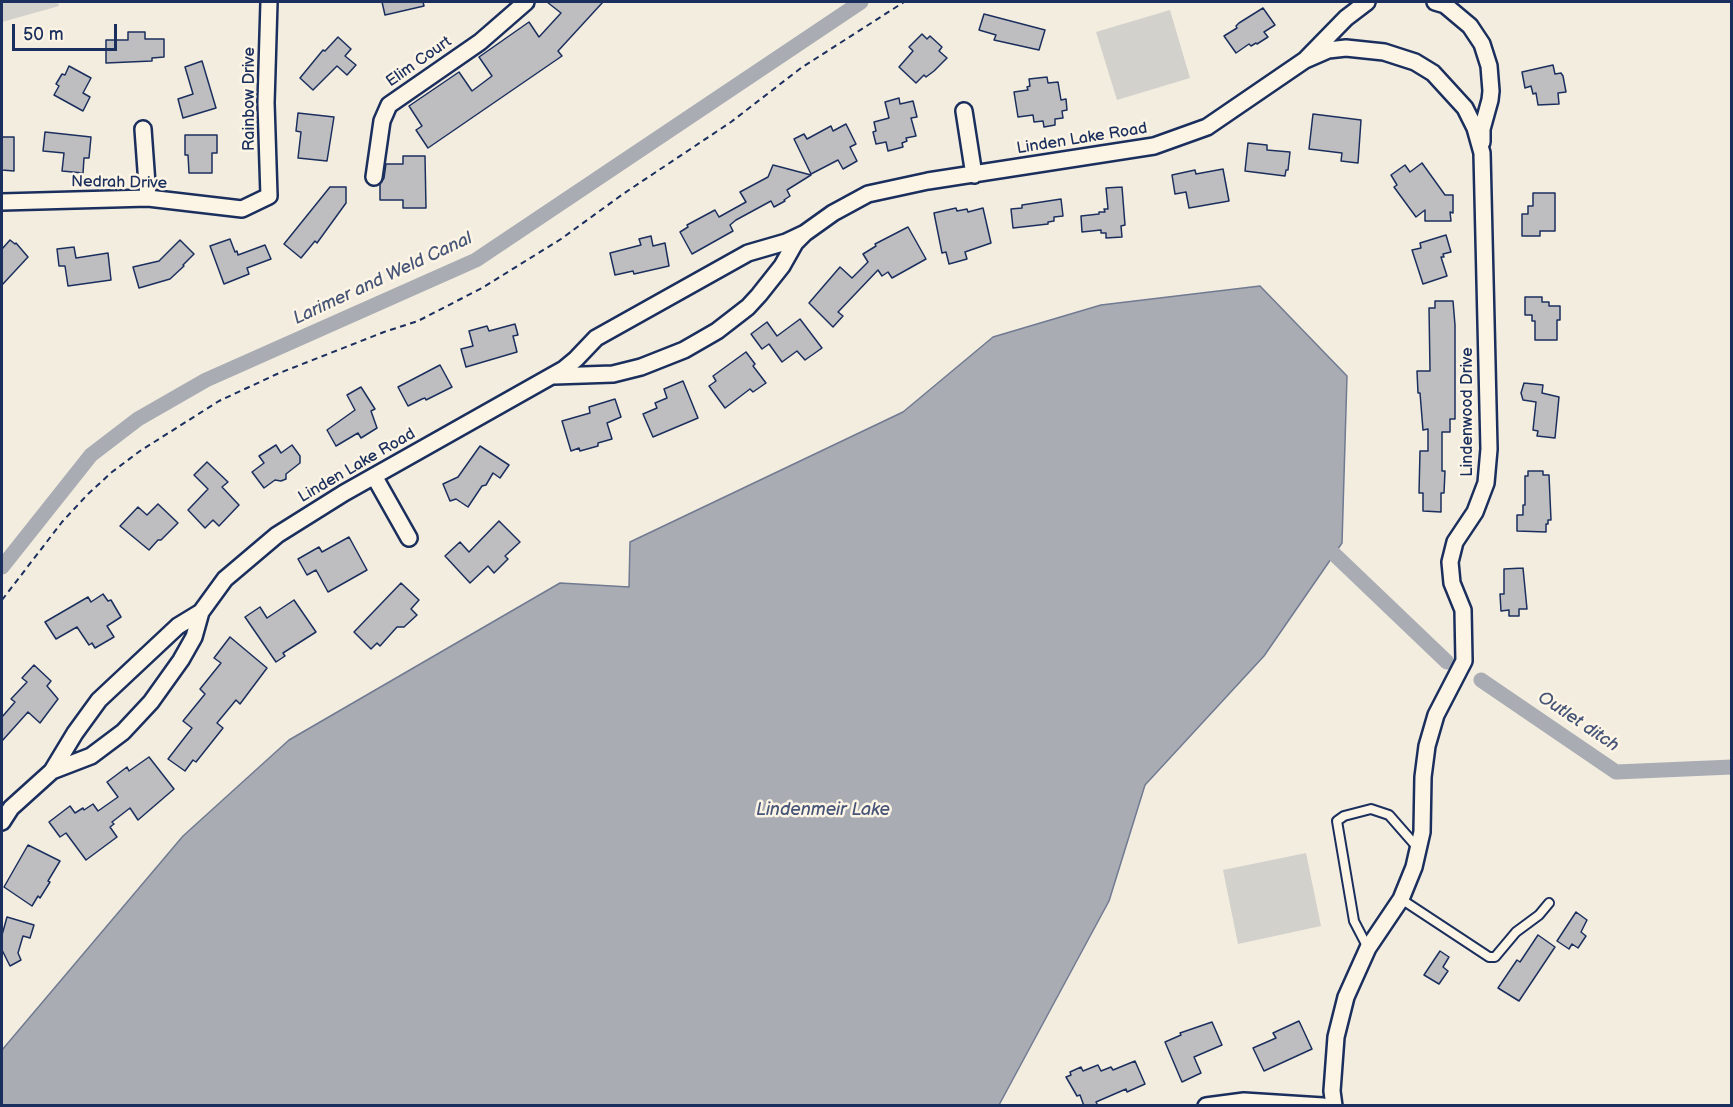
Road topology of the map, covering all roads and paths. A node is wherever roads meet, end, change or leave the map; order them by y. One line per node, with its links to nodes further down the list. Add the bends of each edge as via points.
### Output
1 (269, 2): 13 (street, Rainbow Drive)
2 (526, 2): 12 (street, Elim Court, via 480,42 388,105 381,121)
3 (904, 2): 20 (path, via 801,68 731,122 561,239 482,288 418,321 277,374 219,401 140,451 112,472 62,522)
4 (1377, 2): 6 (street)
5 (1435, 2): 10 (street, Lindenwood Drive, via 1445,5 1470,26 1482,44 1489,66 1490,100 1482,129)
6 (1363, 5): 7 (street, Linden Lake Road)
7 (1305, 60): 10 (street, Lindenwood Drive, via 1328,50 1346,48 1384,52 1415,62 1433,73 1465,108); 11 (street, Linden Lake Road, via 1208,127 1154,146)
8 (963, 111): 11 (street)
9 (143, 129): 14 (street)
10 (1482, 148): 24 (street, Lindenwood Drive, via 1489,449 1486,483 1475,512 1455,542 1450,562 1452,582 1463,610 1464,661 1436,715 1427,746)
11 (974, 175): 16 (street, Linden Lake Road, via 868,194)
12 (374, 177)
13 (269, 196): 14 (street, Nedrah Drive, via 242,209)
14 (148, 198): 15 (street, Nedrah Drive)
15 (2, 201)
16 (805, 233): 17 (street, Linden Lake Road, via 748,253 596,338 576,359); 17 (street, Linden Lake Road, via 748,307 684,350 613,374)
17 (551, 376): 18 (street, Linden Lake Road)
18 (374, 476): 19 (street); 21 (street, Linden Lake Road, via 277,535 225,579)
19 (409, 538)
20 (2, 600)
21 (201, 612): 22 (street, Linden Lake Road, via 178,626 99,700); 22 (street, Linden Lake Road, via 194,637 181,660 123,732 92,756)
22 (52, 771): 23 (street, Linden Lake Road, via 11,808)
23 (2, 822)
24 (1419, 848): 25 (street, Lindenwood Drive); 27 (lane, via 1389,815 1371,809 1337,821 1354,921)
25 (1401, 899): 26 (lane, via 1489,957 1495,957); 27 (street, Lindenwood Drive)
26 (1549, 903)
27 (1368, 948): 30 (street, Lindenwood Drive, via 1346,997 1336,1037)
28 (1206, 1106): 29 (street, via 1244,1101)
29 (1323, 1106)
30 (1334, 1106)

